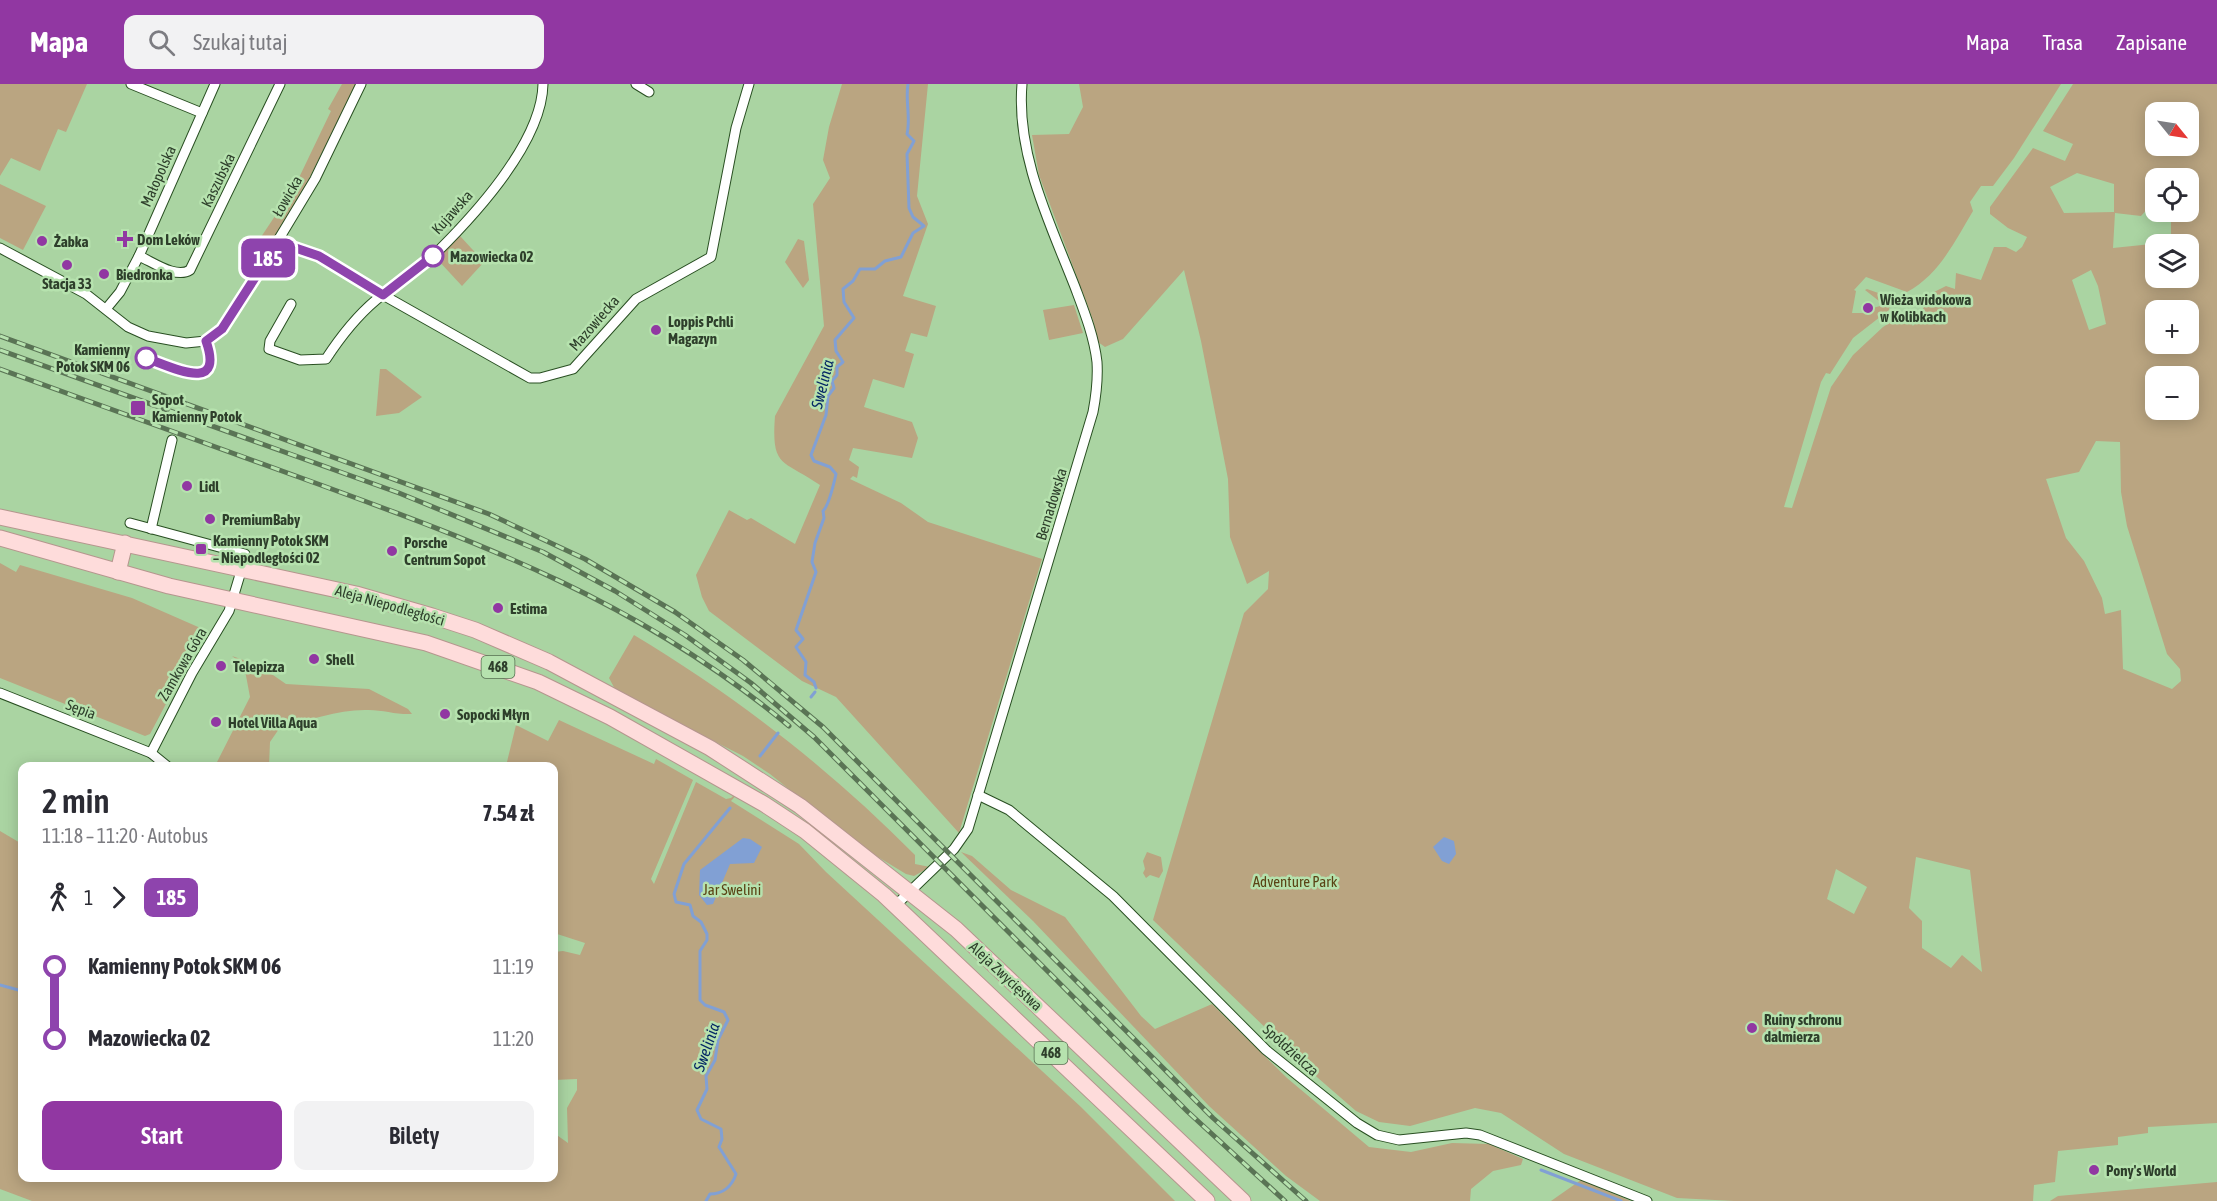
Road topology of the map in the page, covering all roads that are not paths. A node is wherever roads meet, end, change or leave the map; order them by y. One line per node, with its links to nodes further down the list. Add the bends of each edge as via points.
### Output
1 (131, 84): 10 (street)
2 (215, 84): 10 (street, Małopolska)
3 (280, 84): 13 (street, Kaszubska, via 190,270 177,273)
4 (361, 84): 11 (street, Łowicka)
5 (543, 84): 14 (street, Kujawska, via 535,121 514,161 432,257)
6 (636, 84): 9 (street)
7 (749, 84): 14 (street, Mazowiecka, via 736,128 711,256 636,298 573,369 530,378)
8 (1022, 84): 31 (street, Bernadowska, via 1022,118 1034,181 1086,316 1096,359 1096,389 1089,429)
9 (649, 92)
10 (202, 113): 13 (street, Małopolska)
11 (278, 242): 14 (street, Mazowiecka, via 319,256); 16 (street, Łowicka, via 222,329 206,341 186,343 148,336 128,327)
12 (0, 248): 16 (street, Łowicka, via 70,284)
13 (139, 256): 16 (street, Małopolska)
14 (383, 295): 15 (street, Kujawska, via 326,359 300,360 269,350)
15 (291, 304)
16 (106, 309)
17 (171, 441): 20 (street)
18 (0, 517): 22 (main road, Aleja Niepodległości / 468)
19 (130, 523): 20 (street)
20 (151, 529): 23 (street)
21 (0, 538): 24 (main road, Aleja Niepodległości / 468)
22 (125, 543): 23 (main road, Aleja Niepodległości / 468); 24 (main road)
23 (243, 561): 25 (street, Zamkowa Góra); 29 (main road, Aleja Niepodległości / 468, via 475,630 549,662)
24 (118, 572): 25 (main road, Aleja Niepodległości / 468)
25 (234, 600): 27 (street, Zamkowa Góra); 30 (main road, Aleja Niepodległości / 468, via 426,643 507,670 601,712)
26 (0, 693): 27 (street, Sępia)
27 (151, 753): 28 (street)
28 (162, 762)
29 (751, 773): 32 (main road, Aleja Zwycięstwa / 468)
30 (741, 790): 33 (main road, Aleja Zwycięstwa / 468, via 805,831)
31 (978, 795): 32 (street, Bernadowska, via 963,839); 36 (street, Spółdzielcza, via 1009,810 1113,896 1266,1050 1367,1130 1399,1140 1480,1135)
32 (911, 892): 33 (street, Bernadowska); 35 (main road, Aleja Zwycięstwa / 468, via 978,948)
33 (896, 905): 34 (main road, Aleja Zwycięstwa / 468)
34 (1207, 1201)
35 (1243, 1201)
36 (1647, 1201)

